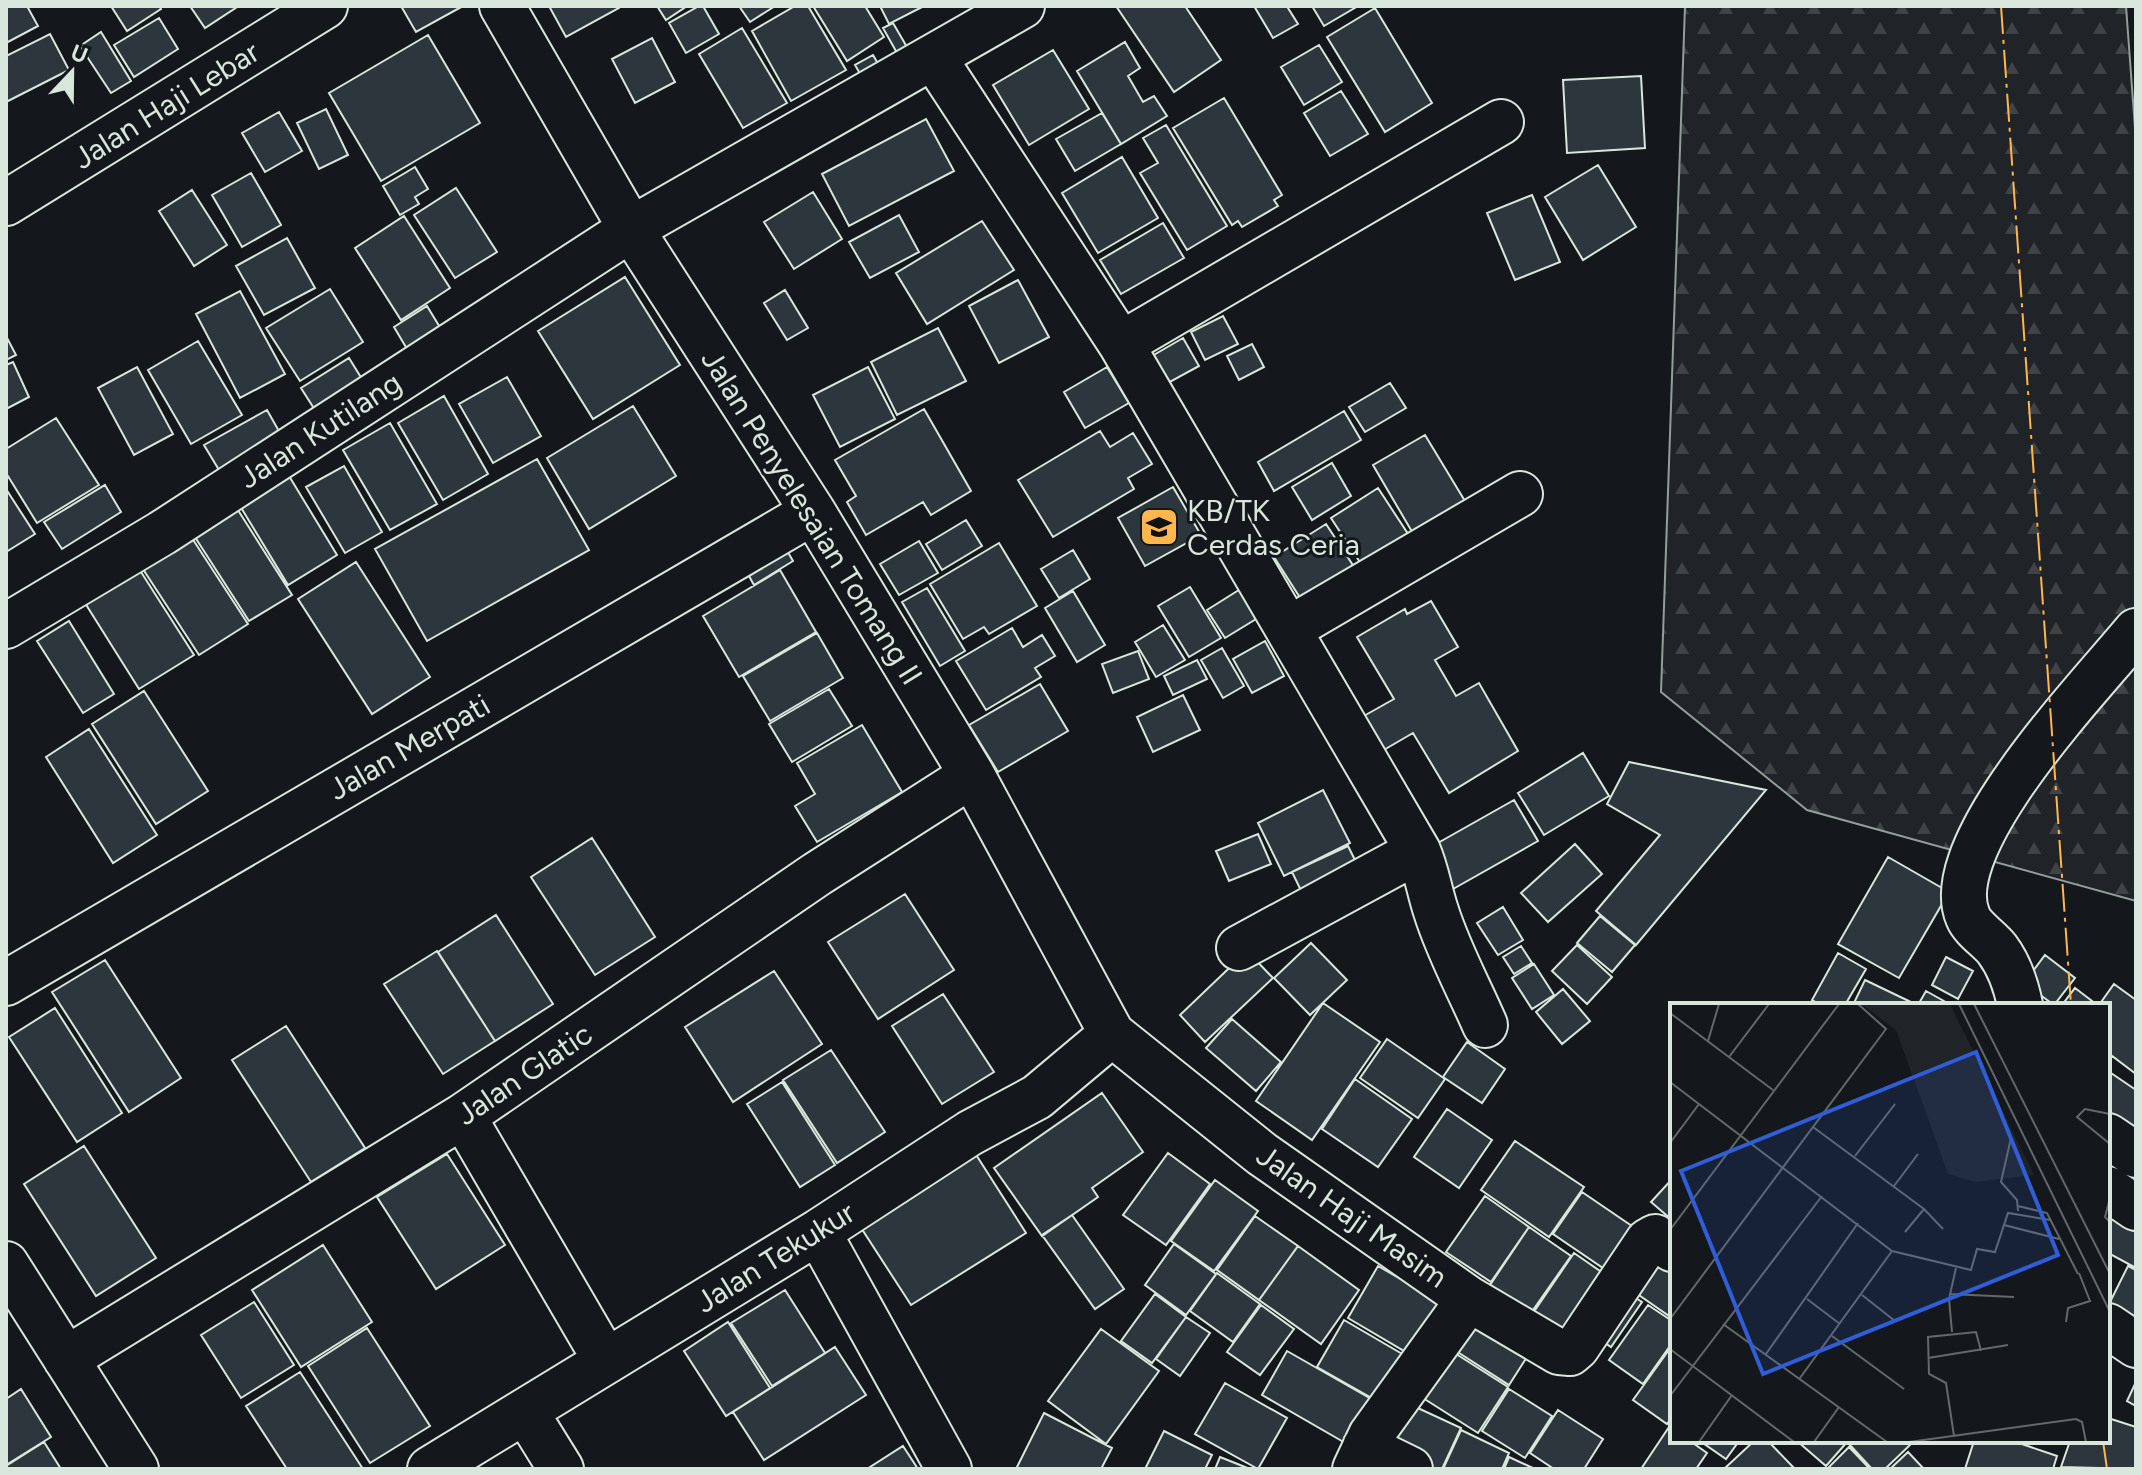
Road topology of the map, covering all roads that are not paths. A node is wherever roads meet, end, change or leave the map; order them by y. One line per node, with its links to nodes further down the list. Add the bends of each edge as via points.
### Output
1 (325, 6): 6 (street, Jalan Haji Lebar)
2 (502, 6): 7 (street, Jalan Penyelesaian Tomang II)
3 (1022, 6): 4 (street, Jalan Kutilang)
4 (934, 58): 7 (street, Jalan Kutilang); 8 (street)
5 (1501, 122): 8 (street)
6 (6, 203)
7 (631, 229): 10 (street, Jalan Penyelesaian Tomang II); 11 (street, Jalan Kutilang, via 162,533)
8 (1121, 344): 12 (street)
9 (1520, 494): 12 (street)
10 (813, 512): 14 (street, Jalan Penyelesaian Tomang II); 17 (street, Jalan Merpati)
11 (6, 626)
12 (1289, 629): 15 (street)
13 (2136, 631): 18 (street, via 2000,798 1980,833 1965,877 1968,917 1997,950)
14 (972, 775): 20 (street, Jalan Penyelesaian Tomang II); 21 (street, Jalan Glatic)
15 (1418, 851): 16 (street); 19 (street, via 1435,909)
16 (1239, 948)
17 (6, 983)
18 (2020, 1003)
19 (1485, 1025)
20 (1112, 1034): 26 (street, Jalan Tekukur, via 1037,1097 970,1133); 29 (street, Jalan Haji Masim, via 1262,1154)
21 (463, 1116): 32 (street, Jalan Glatic); 33 (street)
22 (2110, 1137): 23 (street)
23 (2136, 1155)
24 (2110, 1190): 25 (street)
25 (2136, 1208)
26 (818, 1232): 33 (street, Jalan Tekukur); 39 (street)
27 (1670, 1248): 29 (street, via 1655,1237 1648,1241 1570,1353 1559,1352)
28 (6, 1264): 32 (street)
29 (1469, 1299): 35 (street, Jalan Haji Masim)
30 (2110, 1327): 31 (street)
31 (2136, 1345)
32 (66, 1359): 36 (street)
33 (606, 1361): 34 (street, Jalan Tekukur)
34 (525, 1411): 37 (street, Jalan Tekukur); 38 (street)
35 (1360, 1458): 40 (street)
36 (136, 1469)
37 (430, 1469)
38 (561, 1469)
39 (949, 1469)
40 (1410, 1469)

